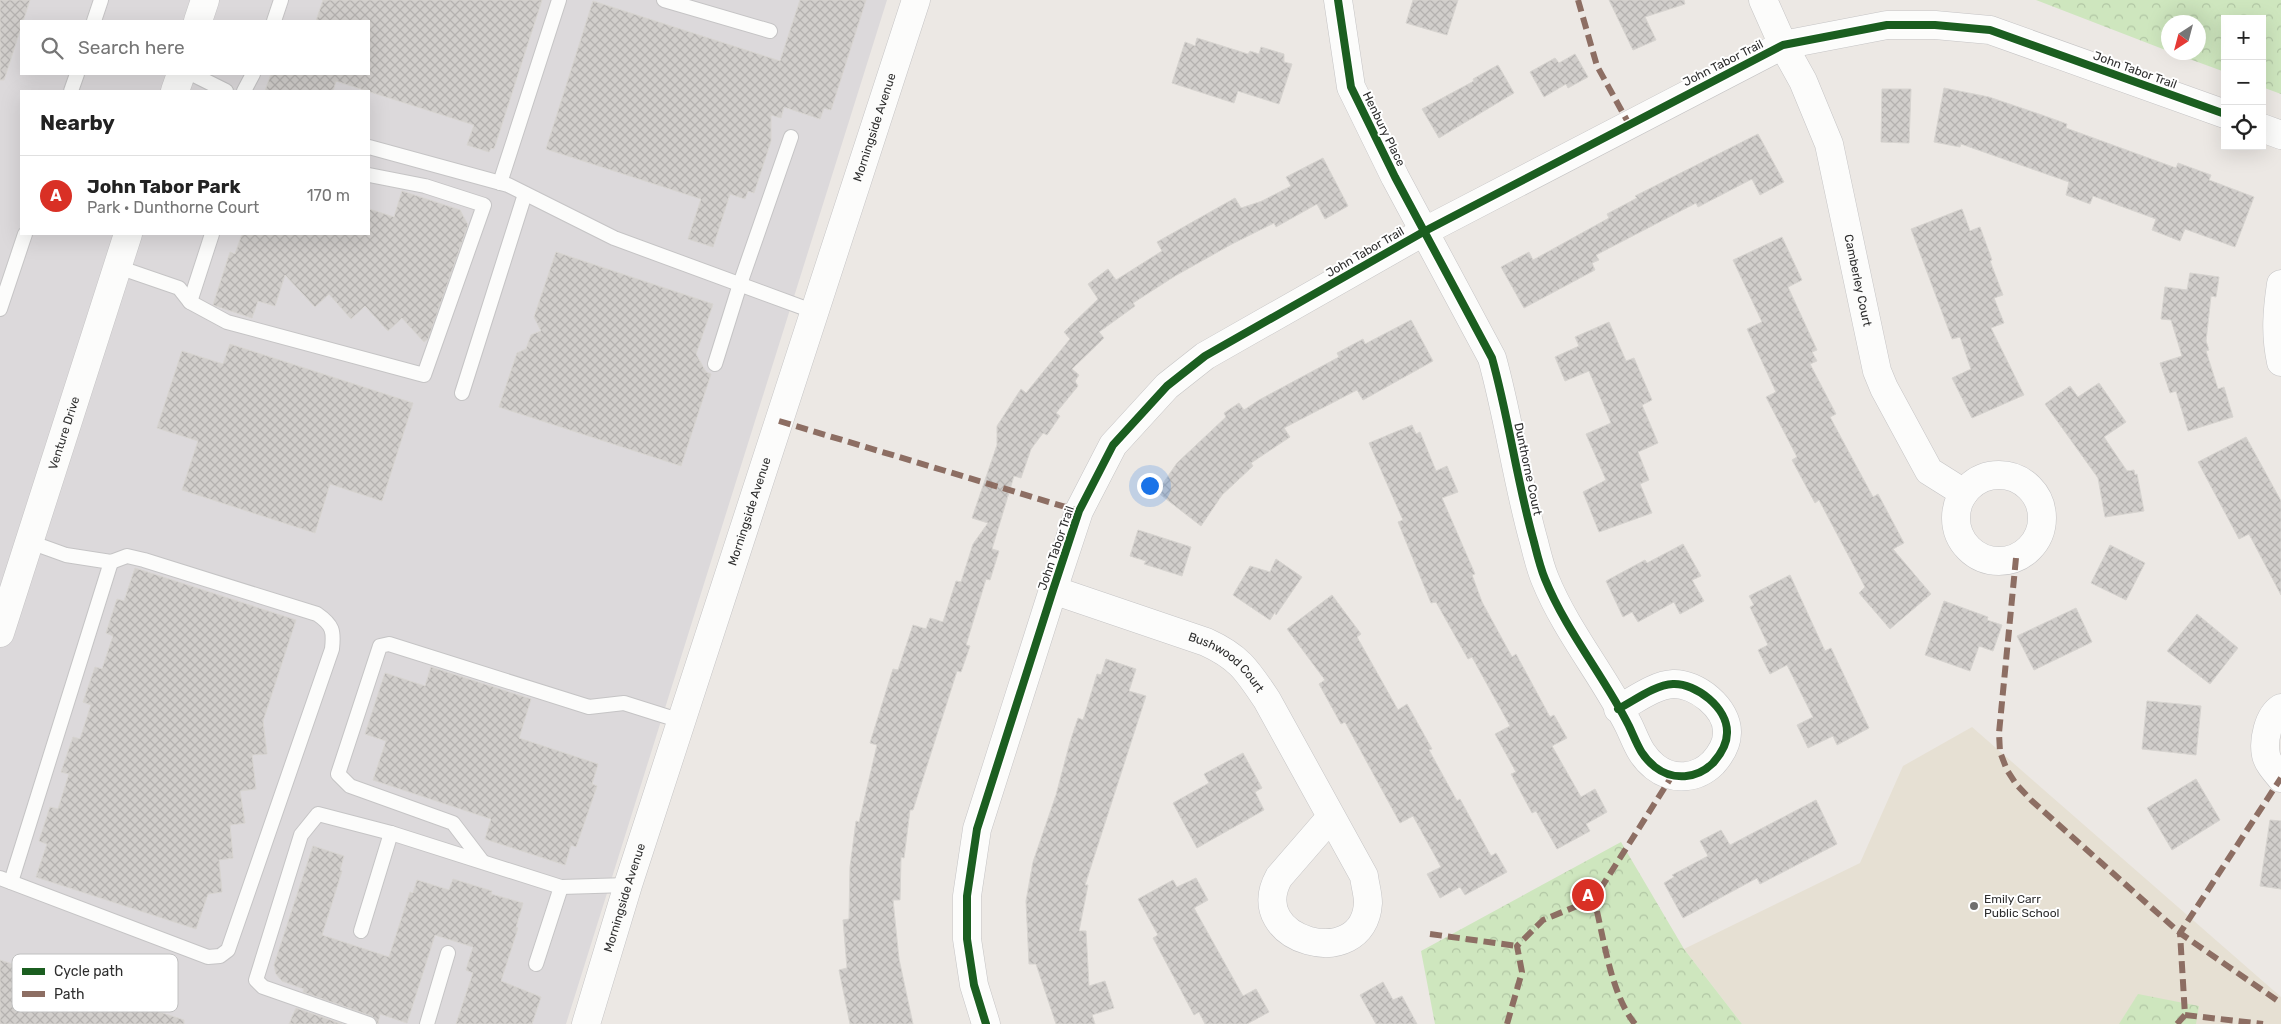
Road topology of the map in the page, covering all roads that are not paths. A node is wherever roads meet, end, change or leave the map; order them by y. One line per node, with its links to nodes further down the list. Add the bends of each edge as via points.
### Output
1 (101, 0): 9 (lane)
2 (205, 0): 10 (street)
3 (281, 0): 11 (lane)
4 (559, 0): 28 (lane)
5 (664, 0): 12 (lane)
6 (916, 0): 39 (street, Morningside Avenue)
7 (1338, 0): 30 (street, Henbury Place, via 1351,87)
8 (1763, 0): 13 (street, Camberley Court)
9 (94, 20)
10 (198, 20)
11 (274, 20)
12 (770, 31)
13 (1783, 45): 22 (street, John Tabor Trail, via 1887,25 1990,30); 30 (street, John Tabor Trail); 43 (street, Camberley Court, via 1803,81 1829,144 1877,371 1929,471)
14 (77, 75): 18 (lane)
15 (181, 75): 19 (street)
16 (194, 75): 20 (lane)
17 (252, 75): 21 (lane)
18 (71, 90)
19 (175, 90)
20 (224, 90)
21 (245, 90)
22 (2221, 113)
23 (2266, 129): 24 (street)
24 (2281, 134)
25 (791, 137): 35 (lane)
26 (370, 147): 28 (lane)
27 (370, 175): 37 (lane, via 426,186 484,205 424,375 227,322)
28 (500, 183): 29 (lane)
29 (525, 194): 35 (lane, via 614,238); 42 (lane)
30 (1425, 231): 46 (street, John Tabor Trail, via 1205,356 1167,386 1113,445 1079,511); 49 (street, Dunthorne Court, via 1492,358 1525,515 1545,579)
31 (25, 235): 38 (lane)
32 (128, 235): 34 (street, Venture Drive)
33 (212, 235): 37 (lane)
34 (118, 267): 37 (lane, via 179,288); 44 (street, Venture Drive)
35 (740, 284): 39 (lane); 41 (lane)
36 (2281, 284): 40 (street, via 2276,319)
37 (190, 302)
38 (0, 309)
39 (815, 312): 50 (street, Morningside Avenue)
40 (2281, 362)
41 (716, 364)
42 (462, 394)
43 (1964, 493)
44 (30, 542): 45 (lane, via 66,555); 47 (street, Venture Drive)
45 (111, 562): 55 (lane); 55 (lane, via 127,556 144,560 317,614 328,622 333,634 332,649 228,950 220,956 208,957)
46 (1052, 590): 52 (street, Bushwood Court, via 1228,652 1249,673 1267,700); 64 (street, John Tabor Trail, via 975,838 967,896 967,939 974,985)
47 (0, 633)
48 (2281, 708): 51 (street, via 2266,733 2266,756)
49 (1618, 709)
50 (682, 721): 54 (lane, via 624,703 589,707 389,644 380,646 338,774 350,786 453,823); 56 (street, Morningside Avenue)
51 (2281, 778)
52 (1331, 817)
53 (391, 833): 54 (lane); 58 (lane); 61 (lane, via 318,814 300,835 256,980 263,988)
54 (482, 860): 57 (lane)
55 (5, 880)
56 (628, 885): 57 (lane); 63 (street, Morningside Avenue)
57 (561, 887): 60 (lane)
58 (361, 931)
59 (448, 953): 62 (lane)
60 (536, 964)
61 (369, 1024)
62 (426, 1024)
63 (586, 1024)
64 (986, 1024)

